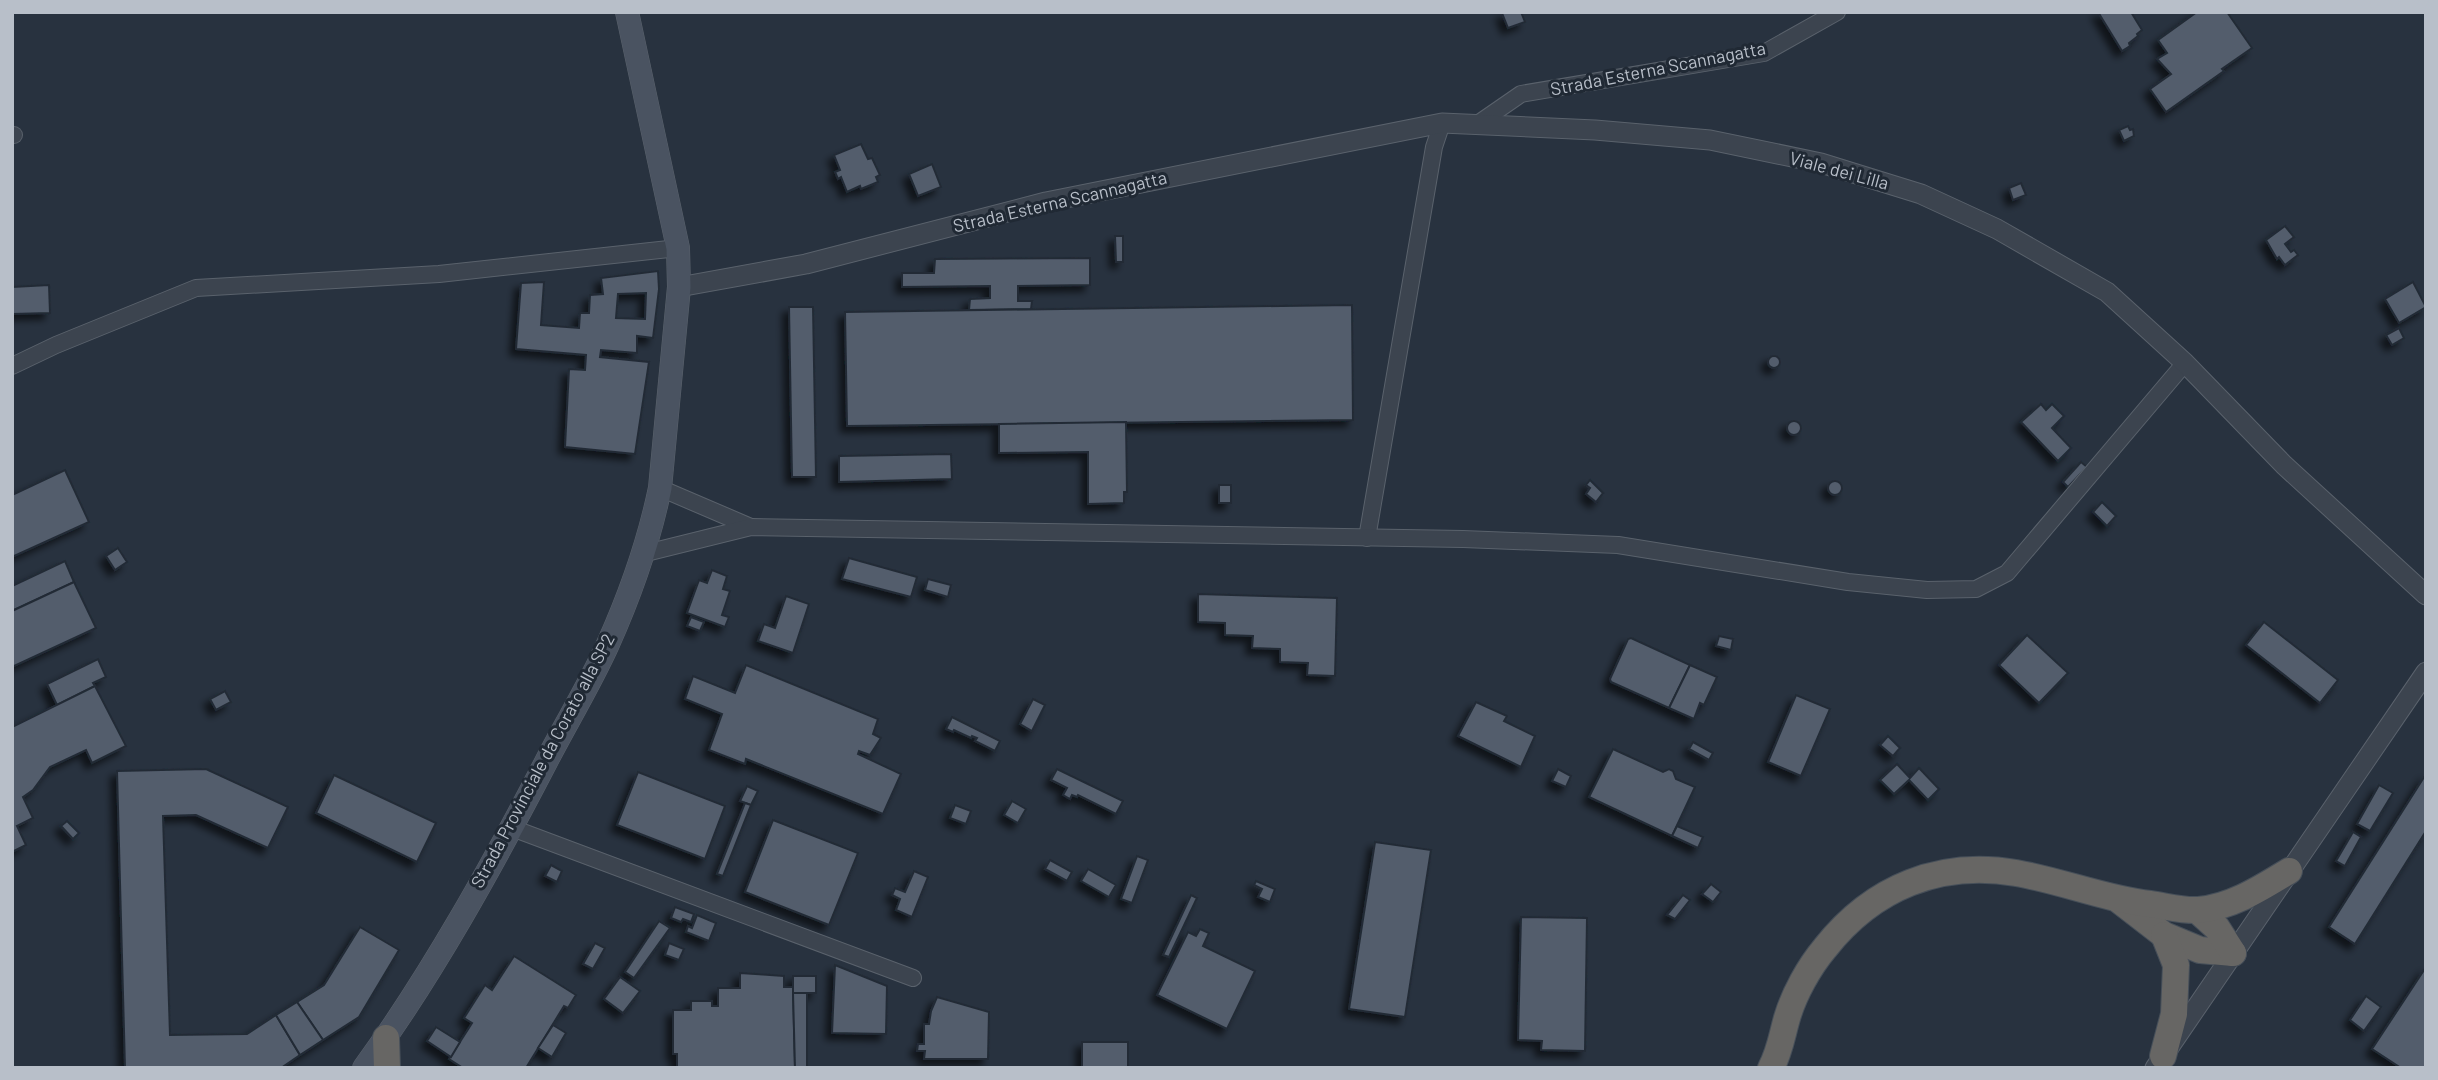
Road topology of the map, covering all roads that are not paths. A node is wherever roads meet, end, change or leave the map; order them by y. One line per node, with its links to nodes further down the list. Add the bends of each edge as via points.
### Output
1 (627, 12): 5 (main road, Strada Provinciale da Corato alla SP2)
2 (1837, 12): 4 (street, Strada Esterna Scannagatta, via 1764,53 1521,94)
3 (1443, 123): 4 (street, Viale dei Lilla); 6 (street, Strada Esterna Scannagatta, via 1046,202 806,264); 11 (street, via 1434,146)
4 (1479, 123): 7 (street, Viale dei Lilla, via 1710,140 1821,163 1921,194 1997,229 2108,292)
5 (678, 248): 6 (main road, Strada Provinciale da Corato alla SP2); 8 (street, via 439,274 196,288)
6 (679, 286): 9 (main road, Strada Provinciale da Corato alla SP2)
7 (2185, 363): 11 (street, via 2007,573 1976,589 1927,590 1848,582 1618,545); 13 (street, Viale dei Lilla, via 2284,465)
8 (12, 366)
9 (660, 488): 10 (street); 12 (main road, Strada Provinciale da Corato alla SP2)
10 (751, 527): 11 (street); 12 (street)
11 (1367, 538)
12 (642, 554): 15 (main road, Strada Provinciale da Corato alla SP2, via 607,644)
13 (2426, 595)
14 (2426, 672): 16 (street)
15 (512, 828): 21 (street); 22 (main road, Strada Provinciale da Corato alla SP2)
16 (2289, 871): 18 (highway, via 2245,898); 20 (street)
17 (2119, 900): 18 (highway); 19 (highway); 24 (highway, via 2015,873 1965,869 1916,879 1874,902 1825,948 1787,1015)
18 (2197, 910): 20 (highway, via 2217,928)
19 (2164, 935): 20 (highway, via 2200,950); 23 (highway, via 2176,965 2174,1014)
20 (2233, 953): 23 (street)
21 (913, 978)
22 (386, 1038): 25 (main road, Strada Provinciale da Corato alla SP2); 26 (highway)
23 (2159, 1062)
24 (1777, 1063)
25 (364, 1068)
26 (387, 1068)

